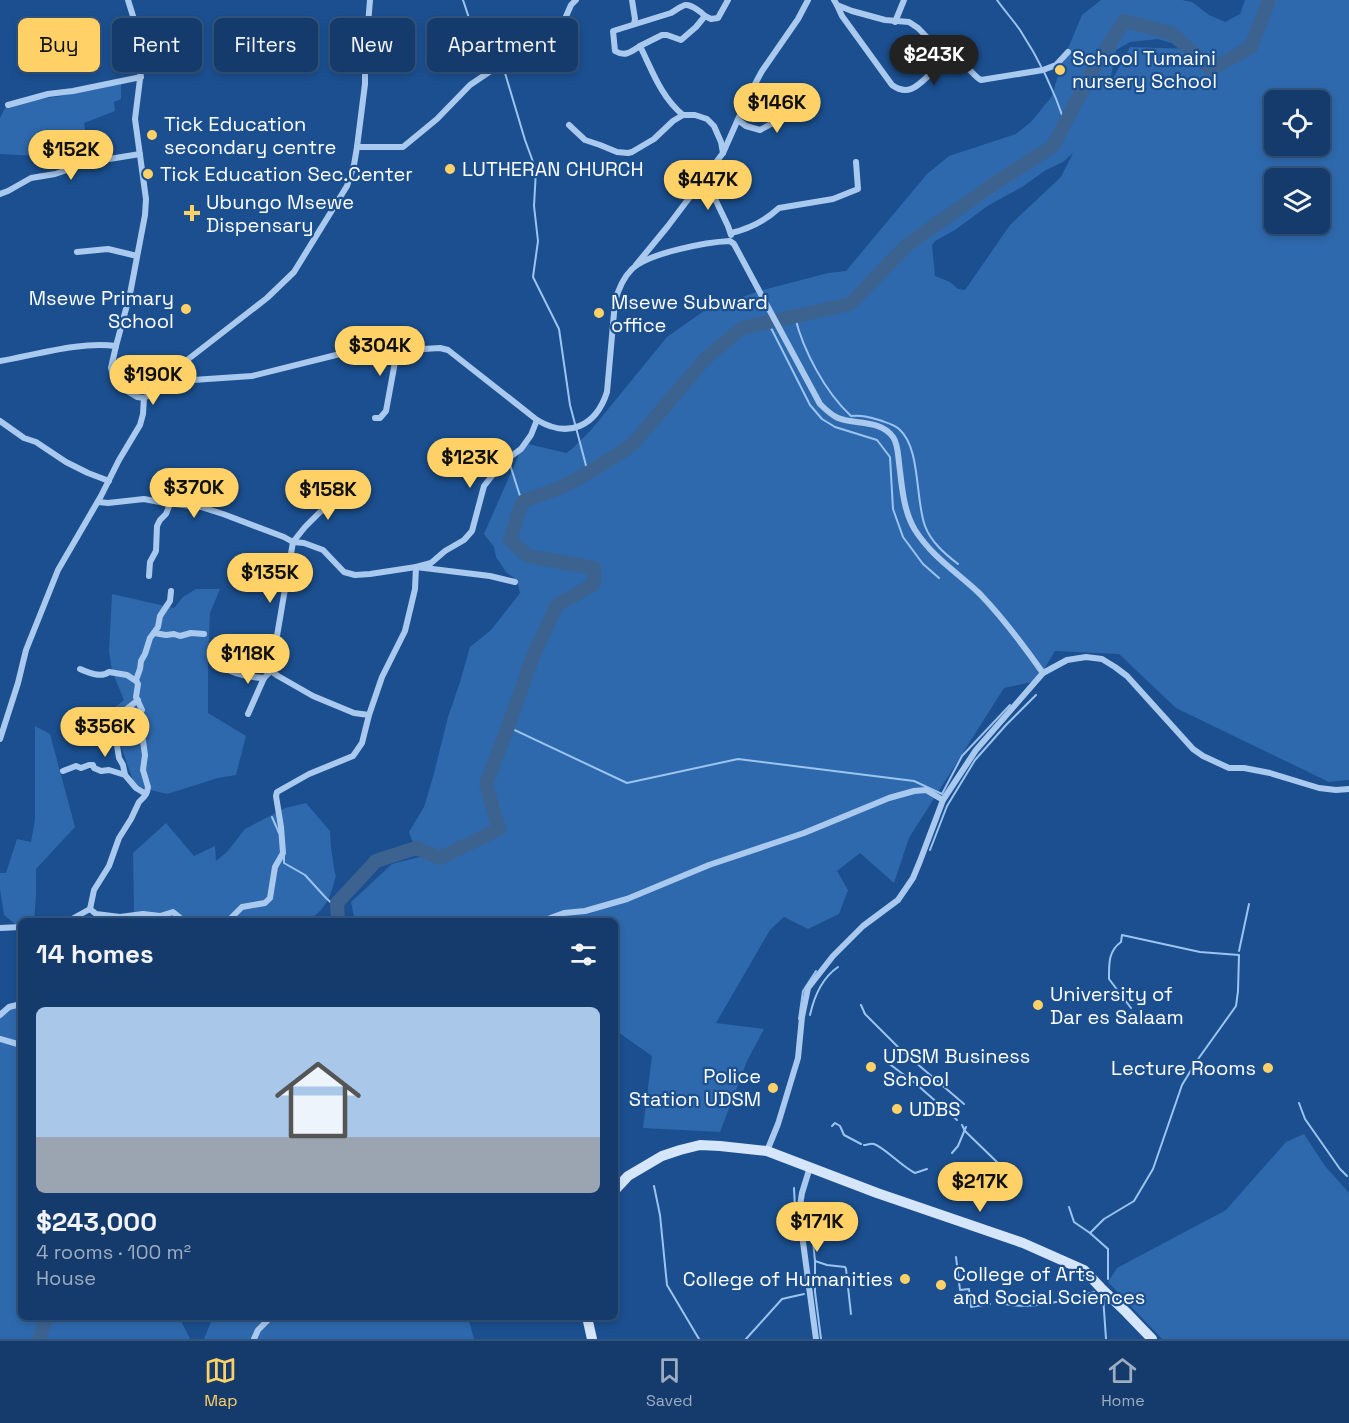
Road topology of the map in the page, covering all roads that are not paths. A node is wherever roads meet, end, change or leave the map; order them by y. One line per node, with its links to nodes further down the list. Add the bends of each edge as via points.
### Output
1 (128, 0): 16 (street, via 143,55)
2 (370, 0): 22 (street)
3 (576, 0): 22 (street, via 564,21 470,85 403,147)
4 (632, 0): 12 (street)
5 (728, 0): 10 (street, via 717,18)
6 (808, 0): 20 (street, via 762,71)
7 (904, 0): 11 (street)
8 (683, 3): 10 (street); 12 (street, via 671,13)
9 (836, 3): 11 (street); 15 (street, via 896,89 912,90 938,67)
10 (705, 15): 13 (street, via 681,40 662,34)
11 (895, 22): 15 (street, via 909,22 918,28)
12 (634, 24): 13 (street, via 613,31 615,51 629,54)
13 (640, 46): 19 (street, via 664,95)
14 (1068, 52): 15 (street, via 1056,65 1043,70 981,80 963,65)
15 (953, 64)
16 (141, 77): 18 (street); 24 (street, via 135,119)
17 (817, 99): 20 (street, via 760,130)
18 (8, 105)
19 (683, 115): 21 (street, via 654,139 627,153 585,140); 23 (street, via 707,119 714,126)
20 (738, 120): 23 (street)
21 (569, 125)
22 (357, 147): 36 (street, via 347,186 294,272 182,364)
23 (723, 153): 26 (street)
24 (140, 154): 27 (street, via 31,178); 31 (street, via 146,199)
25 (856, 162): 28 (street, via 858,189 833,199 779,208)
26 (705, 178): 28 (street); 32 (street)
27 (0, 194)
28 (731, 233): 29 (street)
29 (730, 241): 32 (street, via 663,254); 55 (street, via 820,404 837,418 874,425 893,436 913,527 932,553 1000,616)
30 (77, 252): 31 (street, via 108,249)
31 (137, 256): 33 (street)
32 (634, 267): 39 (street, via 619,288 615,302 607,392 599,411 581,426 569,429)
33 (116, 346): 35 (street, via 57,349); 37 (street, via 111,368 114,378 122,388)
34 (397, 351): 36 (street, via 340,354 252,376); 38 (street, via 386,411); 39 (street, via 448,350)
35 (0, 361)
36 (165, 384): 37 (street)
37 (144, 398): 41 (street, via 142,420)
38 (375, 418)
39 (537, 420): 46 (street, via 521,449 503,462 484,486 472,531 431,563)
40 (0, 421): 41 (street, via 66,462)
41 (109, 481): 43 (street)
42 (348, 490): 45 (street, via 320,512)
43 (98, 502): 44 (street, via 144,499); 61 (street, via 58,570 28,642)
44 (170, 504): 45 (street, via 201,507); 47 (street, via 158,526)
45 (293, 542): 46 (street, via 323,550 344,572 354,575); 54 (street)
46 (417, 567): 48 (street); 60 (street, via 405,631 382,676)
47 (149, 576)
48 (515, 582)
49 (171, 591): 50 (street)
50 (154, 633): 51 (street); 57 (street)
51 (204, 634)
52 (212, 660): 56 (street, via 242,676)
53 (80, 669): 57 (street, via 101,675 127,675)
54 (271, 671): 56 (street); 60 (street, via 313,696)
55 (1043, 673): 65 (street, via 1071,659 1102,659 1127,676 1203,756 1229,768 1270,773 1319,788); 67 (street, via 976,750)
56 (264, 678): 59 (street)
57 (136, 681): 58 (street)
58 (138, 700): 64 (street, via 124,711 116,739); 66 (street, via 142,710)
59 (248, 714)
60 (369, 715): 71 (street, via 362,743 353,756 277,792 283,853 275,867 270,898 265,903 242,907)
61 (3, 721): 62 (street)
62 (0, 739)
63 (63, 771): 64 (street, via 93,765 99,771)
64 (124, 775): 66 (street)
65 (1349, 789)
66 (146, 794): 68 (street, via 119,838 109,866 94,890)
67 (943, 800): 72 (street, via 926,790 889,798 627,899); 79 (street, via 920,861 898,900 833,956 808,988 798,1058)
68 (90, 909): 69 (street); 70 (street, via 96,914 120,917 173,912)
69 (74, 918)
70 (180, 918)
71 (231, 918)
72 (550, 918)
73 (18, 927): 74 (street)
74 (0, 928)
75 (18, 1005): 76 (street)
76 (0, 1015)
77 (0, 1040): 78 (street)
78 (18, 1044)
79 (767, 1151): 80 (street); 81 (street, via 700,1145 662,1156 628,1176)
80 (810, 1167): 86 (street, via 799,1212); 87 (street, via 1023,1243 1084,1270)
81 (618, 1187)
82 (268, 1320): 84 (street)
83 (588, 1320): 85 (street)
84 (254, 1339)
85 (592, 1339)
86 (816, 1339)
87 (1152, 1339)

